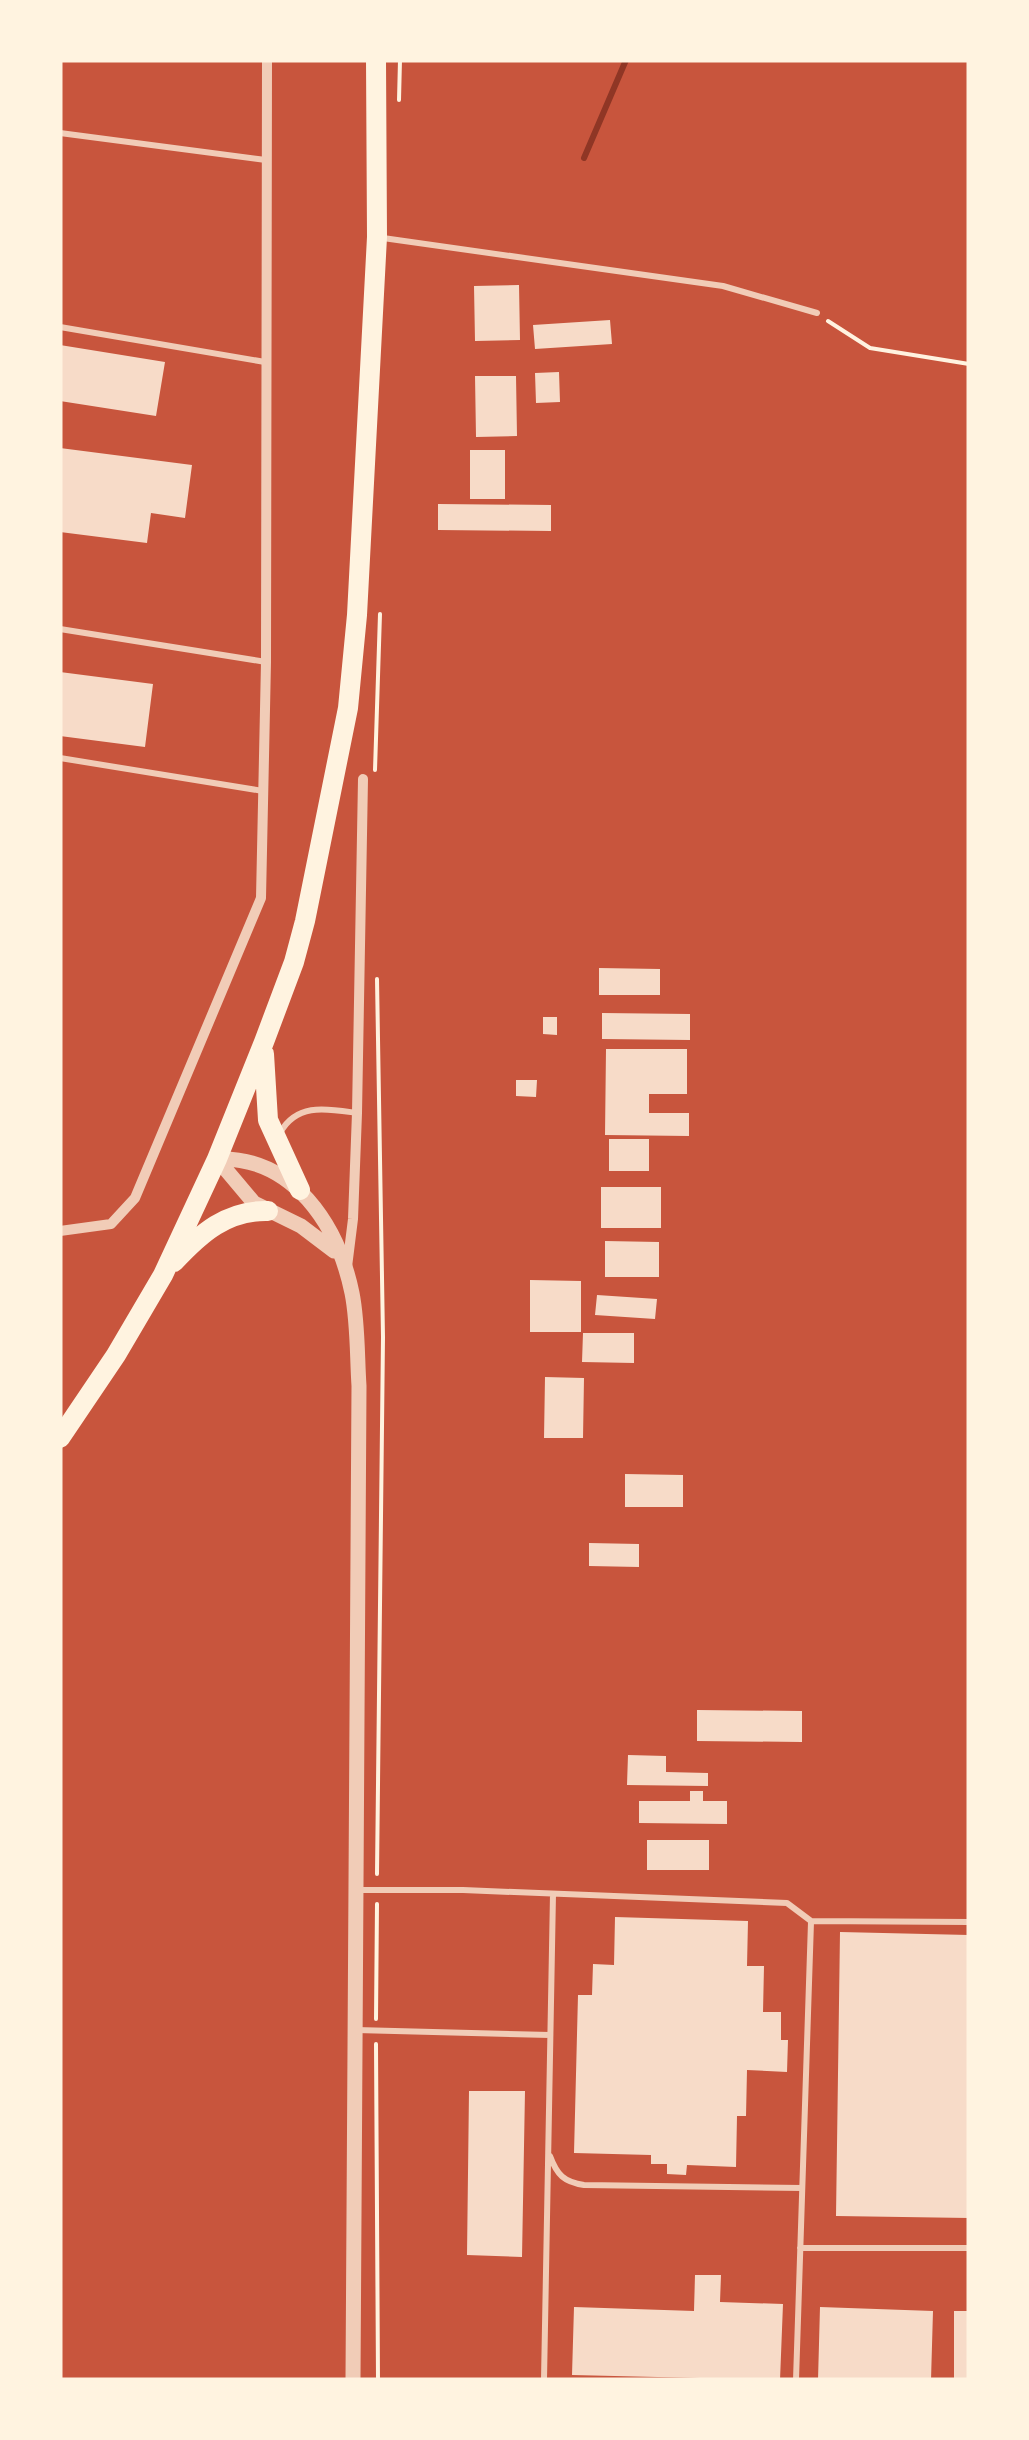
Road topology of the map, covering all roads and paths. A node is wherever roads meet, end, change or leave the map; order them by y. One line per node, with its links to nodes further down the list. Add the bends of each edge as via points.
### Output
1 (267, 60): 6 (street)
2 (376, 60): 7 (main road)
3 (400, 60): 4 (path)
4 (398, 114)
5 (60, 133): 6 (lane)
6 (266, 160): 10 (street)
7 (377, 238): 8 (lane, via 722,286); 20 (main road, via 350,694 305,921)
8 (818, 314): 11 (path, via 870,348)
9 (60, 327): 10 (lane)
10 (265, 362): 14 (street)
11 (969, 364)
12 (380, 597): 16 (path)
13 (60, 628): 14 (lane)
14 (266, 662): 18 (street)
15 (60, 758): 18 (lane)
16 (374, 773)
17 (363, 778): 21 (street)
18 (264, 792): 26 (street, via 261,898 135,1198 112,1224)
19 (377, 968): 32 (path, via 383,1337)
20 (264, 1042): 22 (main road, via 268,1120); 23 (main road)
21 (358, 1113): 22 (lane, via 305,1110 282,1126); 28 (street)
22 (276, 1143): 24 (main road)
23 (217, 1159): 24 (street, via 265,1165); 25 (street); 29 (main road)
24 (300, 1190): 27 (street)
25 (268, 1211): 27 (street); 29 (main road, via 223,1220)
26 (60, 1231)
27 (338, 1254): 28 (street)
28 (346, 1273): 31 (street, via 359,1386)
29 (163, 1274): 30 (main road)
30 (60, 1438)
31 (356, 1890): 32 (lane); 36 (street)
32 (376, 1890): 33 (lane); 37 (path)
33 (553, 1894): 34 (lane, via 787,1903); 38 (lane)
34 (811, 1921): 35 (lane); 40 (lane)
35 (969, 1922)
36 (355, 2030): 37 (lane); 43 (street)
37 (376, 2031): 38 (lane); 44 (path)
38 (550, 2035): 39 (lane)
39 (548, 2150): 40 (lane, via 556,2171 584,2186); 45 (lane)
40 (802, 2188): 41 (lane)
41 (800, 2248): 42 (lane); 46 (lane)
42 (969, 2248)
43 (353, 2380)
44 (378, 2380)
45 (544, 2380)
46 (796, 2380)

